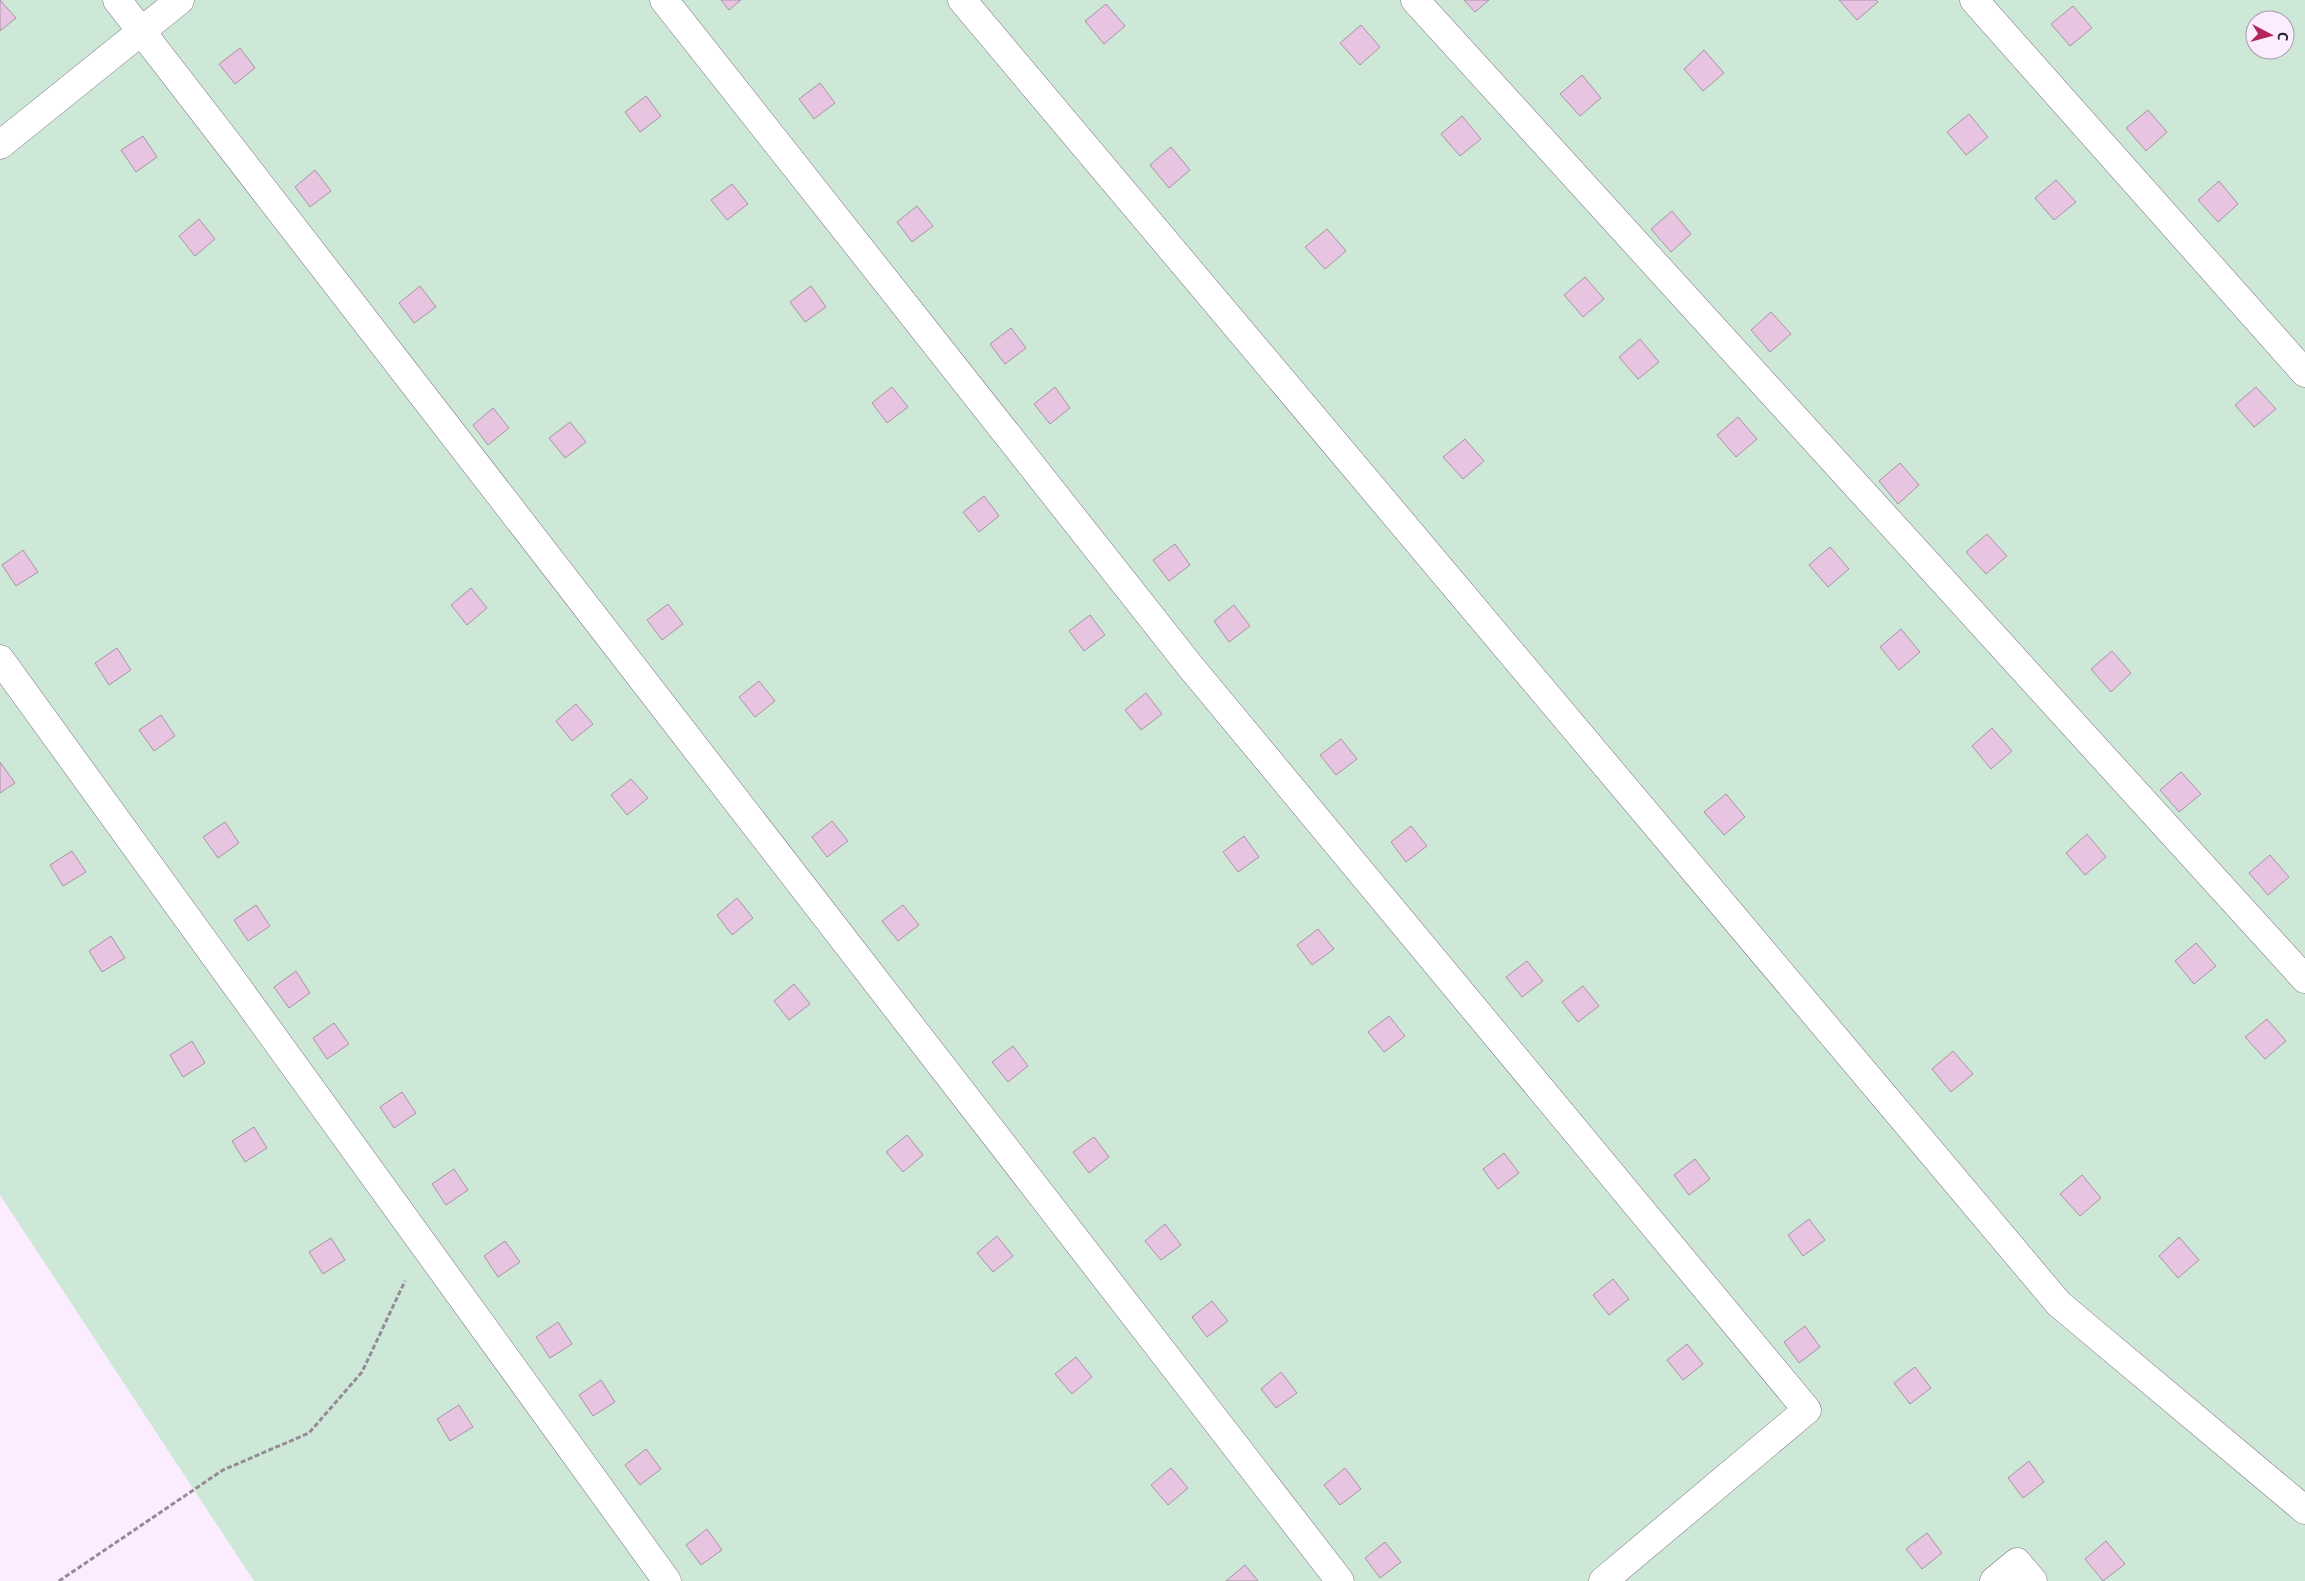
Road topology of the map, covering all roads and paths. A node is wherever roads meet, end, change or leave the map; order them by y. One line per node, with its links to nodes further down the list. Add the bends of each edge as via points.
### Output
1 (117, 0): 7 (lane)
2 (180, 0): 7 (lane)
3 (664, 0): 17 (lane, via 1190,666 1807,1410)
4 (962, 0): 13 (lane, via 2059,1304)
5 (1416, 0): 11 (lane)
6 (1974, 0): 9 (lane)
7 (141, 31): 8 (lane); 16 (lane)
8 (0, 145)
9 (2305, 373)
10 (0, 659): 12 (lane)
11 (2305, 979)
12 (423, 1244): 14 (path, via 362,1372 308,1433 223,1470); 15 (lane)
13 (2305, 1510)
14 (59, 1581)
15 (667, 1581)
16 (1340, 1581)
17 (1603, 1581)
18 (1994, 1581): 19 (lane, via 2017,1562)
19 (2033, 1581)

